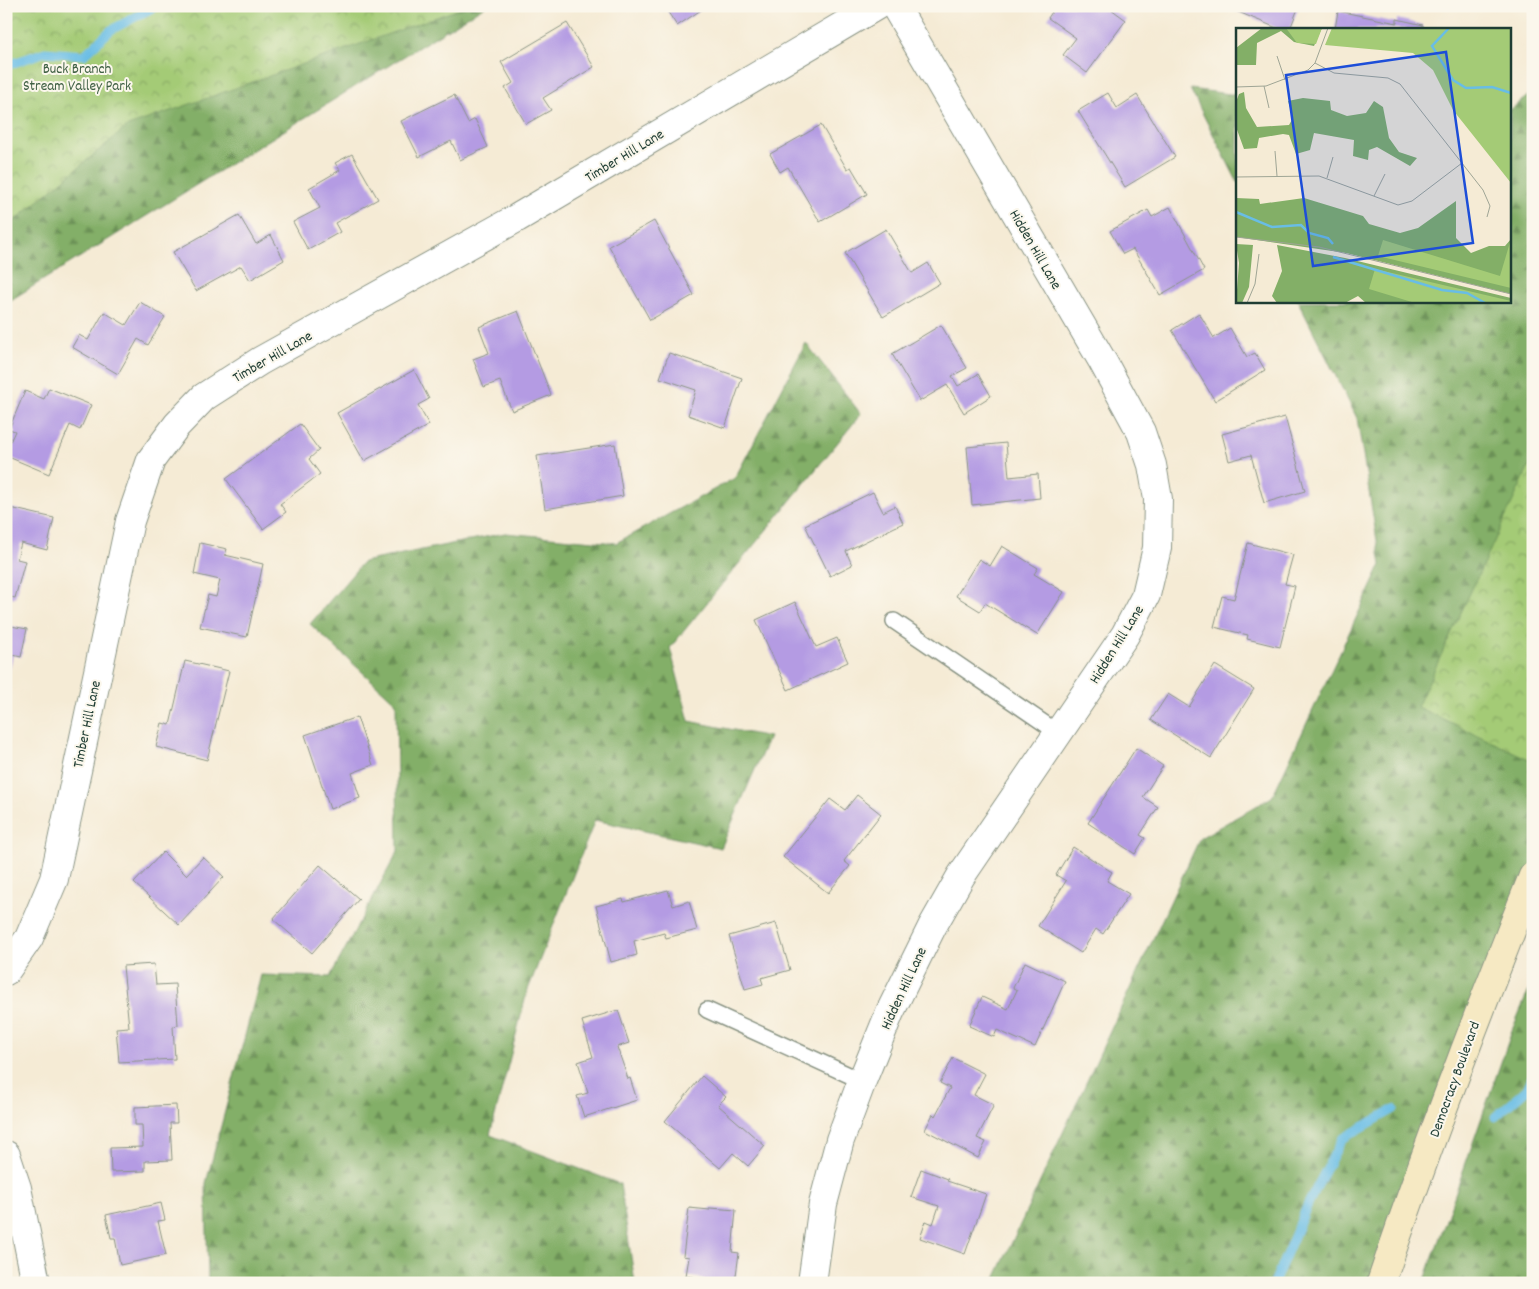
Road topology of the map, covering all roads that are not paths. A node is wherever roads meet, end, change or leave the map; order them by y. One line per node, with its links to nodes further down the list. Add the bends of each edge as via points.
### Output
1 (876, 6): 6 (street, Timber Hill Lane, via 517,218 260,362 204,397 177,426 151,460 130,521 54,879 29,938)
2 (895, 6): 4 (street, Hidden Hill Lane, via 1103,362 1141,432 1152,465 1158,499 1157,548 1146,595 1124,635)
3 (894, 621): 4 (lane)
4 (1057, 732): 8 (street, Hidden Hill Lane, via 942,910 890,1012)
5 (1533, 876): 12 (main road, Democracy Boulevard, via 1478,1015)
6 (6, 971)
7 (707, 1010): 8 (lane)
8 (862, 1082): 11 (street, Hidden Hill Lane, via 840,1140 823,1204)
9 (6, 1155): 10 (street, via 17,1188)
10 (36, 1283)
11 (812, 1283)
12 (1381, 1283)

